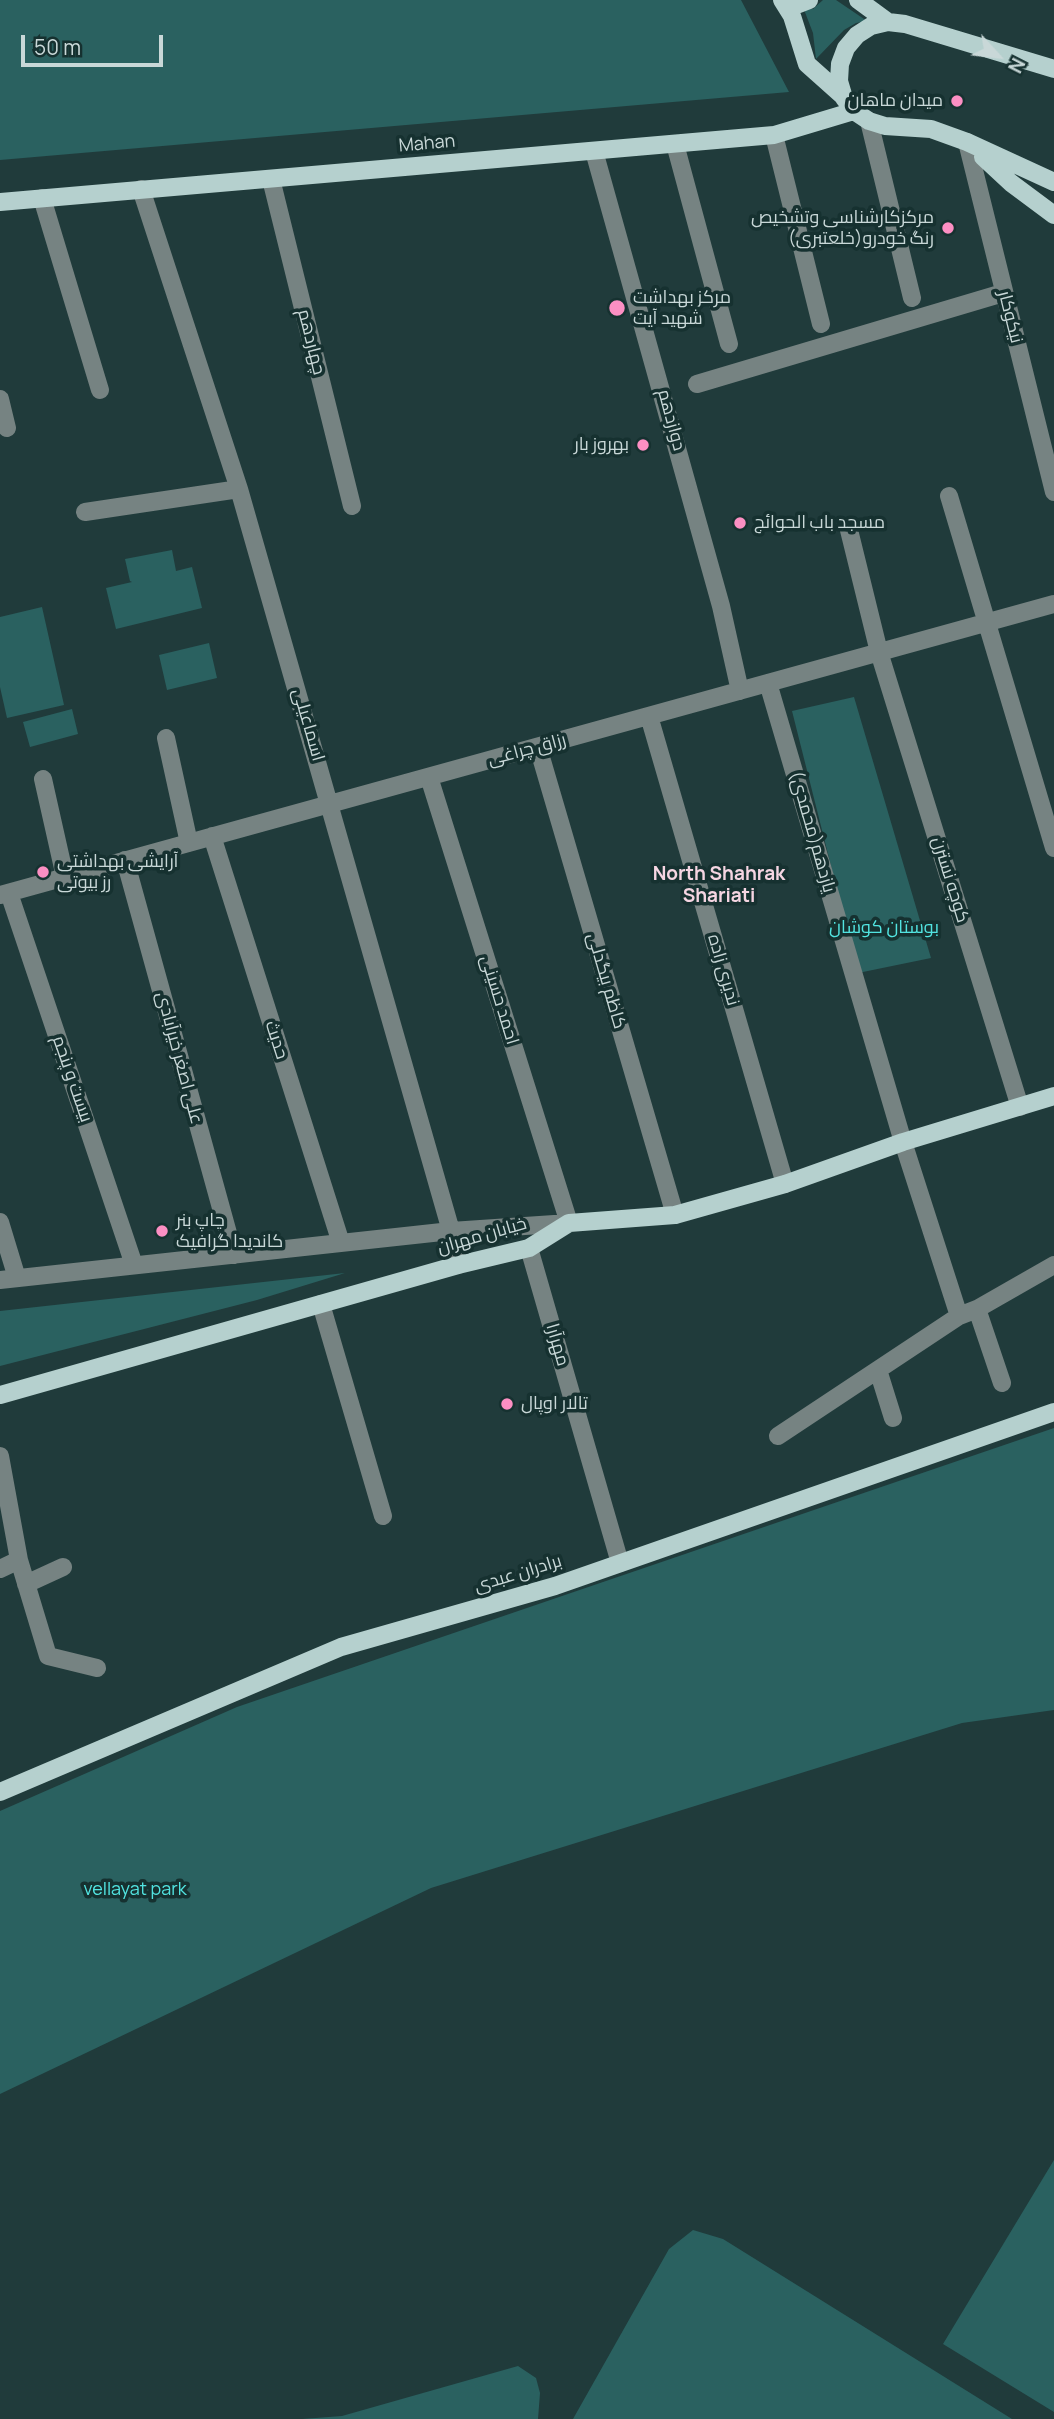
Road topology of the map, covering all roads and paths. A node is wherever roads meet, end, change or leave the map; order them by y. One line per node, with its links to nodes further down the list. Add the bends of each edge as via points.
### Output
1 (809, 0): 3 (main road)
2 (858, 0): 4 (main road)
3 (784, 3): 6 (main road, via 807,64)
4 (888, 22): 5 (main road); 6 (main road, via 857,35 840,64 839,81)
5 (1054, 69)
6 (856, 110): 7 (main road, Mahan); 8 (main road, via 885,126 931,129); 18 (street)
7 (774, 135): 9 (main road, Mahan); 19 (street)
8 (967, 142): 12 (main road); 16 (main road); 17 (street, نیکوکار)
9 (675, 144): 10 (main road, Mahan); 20 (street)
10 (594, 151): 11 (main road, Mahan); 35 (street, دوازدهم, via 721,606)
11 (271, 178): 13 (main road, Mahan); 28 (street, چهاردهم)
12 (1054, 182)
13 (141, 190): 14 (main road, Mahan); 25 (street, اسماعیلی)
14 (41, 198): 15 (main road, Mahan); 22 (street)
15 (0, 202)
16 (1054, 215)
17 (1003, 293): 21 (street); 26 (street, نیکوکار)
18 (912, 298)
19 (821, 324)
20 (729, 344)
21 (697, 384)
22 (100, 390)
23 (0, 399): 24 (street)
24 (7, 428)
25 (239, 489): 29 (street); 41 (street, اسماعیلی)
26 (1054, 492)
27 (948, 496): 32 (street)
28 (352, 506)
29 (85, 512)
30 (848, 526): 33 (street, کوچه نسترن)
31 (1054, 604): 32 (street, رزاق چراغی)
32 (986, 623): 33 (street, رزاق چراغی); 44 (street)
33 (879, 652): 34 (street, رزاق چراغی); 49 (street, کوچه نسترن)
34 (768, 683): 35 (street, رزاق چراغی); 50 (street, یازدهم(محمدی))
35 (740, 691): 36 (street, رزاق چراغی)
36 (649, 716): 38 (street, رزاق چراغی); 51 (street, ندیری زاده)
37 (166, 738): 43 (street)
38 (538, 747): 39 (street, رزاق چراغی); 52 (street, کاظم بیگدلی)
39 (429, 777): 41 (street, رزاق چراغی); 54 (street, احمد حسینی)
40 (43, 779): 46 (street)
41 (330, 804): 42 (street, رزاق چراغی); 55 (street, اسماعیلی)
42 (212, 836): 43 (street, رزاق چراغی); 56 (street, حدیث)
43 (189, 843): 45 (street, رزاق چراغی)
44 (1054, 848)
45 (125, 860): 46 (street, رزاق چراغی); 58 (street, علی اصغر خیرآبادی)
46 (65, 877): 47 (street, رزاق چراغی)
47 (5, 894): 59 (street, بیست و پنجم)
48 (1054, 1096): 49 (main road, خیابان مهران)
49 (1020, 1107): 50 (main road, خیابان مهران)
50 (903, 1142): 51 (main road, خیابان مهران); 65 (street, یازدهم(محمدی))
51 (785, 1184): 52 (main road, خیابان مهران)
52 (674, 1215): 54 (main road, خیابان مهران)
53 (0, 1222): 62 (street)
54 (569, 1223): 55 (street); 57 (main road, خیابان مهران)
55 (451, 1231): 56 (street); 60 (street, اسماعیلی)
56 (341, 1243): 58 (street)
57 (529, 1248): 60 (main road, خیابان مهران); 75 (street, مهرآرا)
58 (234, 1255): 59 (street)
59 (134, 1265): 62 (street)
60 (458, 1265): 63 (main road, خیابان مهران)
61 (1054, 1265): 64 (street)
62 (8, 1279)
63 (321, 1304): 68 (main road, خیابان مهران); 73 (street)
64 (977, 1309): 65 (street); 67 (street)
65 (959, 1315): 66 (street)
66 (878, 1370): 70 (street); 71 (street)
67 (1002, 1383)
68 (0, 1395)
69 (1054, 1412): 75 (main road, برادران عبدی)
70 (893, 1418)
71 (778, 1436)
72 (0, 1456): 74 (street)
73 (383, 1516)
74 (19, 1560): 77 (street); 78 (street)
75 (620, 1563): 80 (main road, برادران عبدی, via 341,1647)
76 (63, 1567): 78 (street)
77 (0, 1569)
78 (26, 1584): 79 (street, via 48,1656)
79 (97, 1668)
80 (0, 1792)

